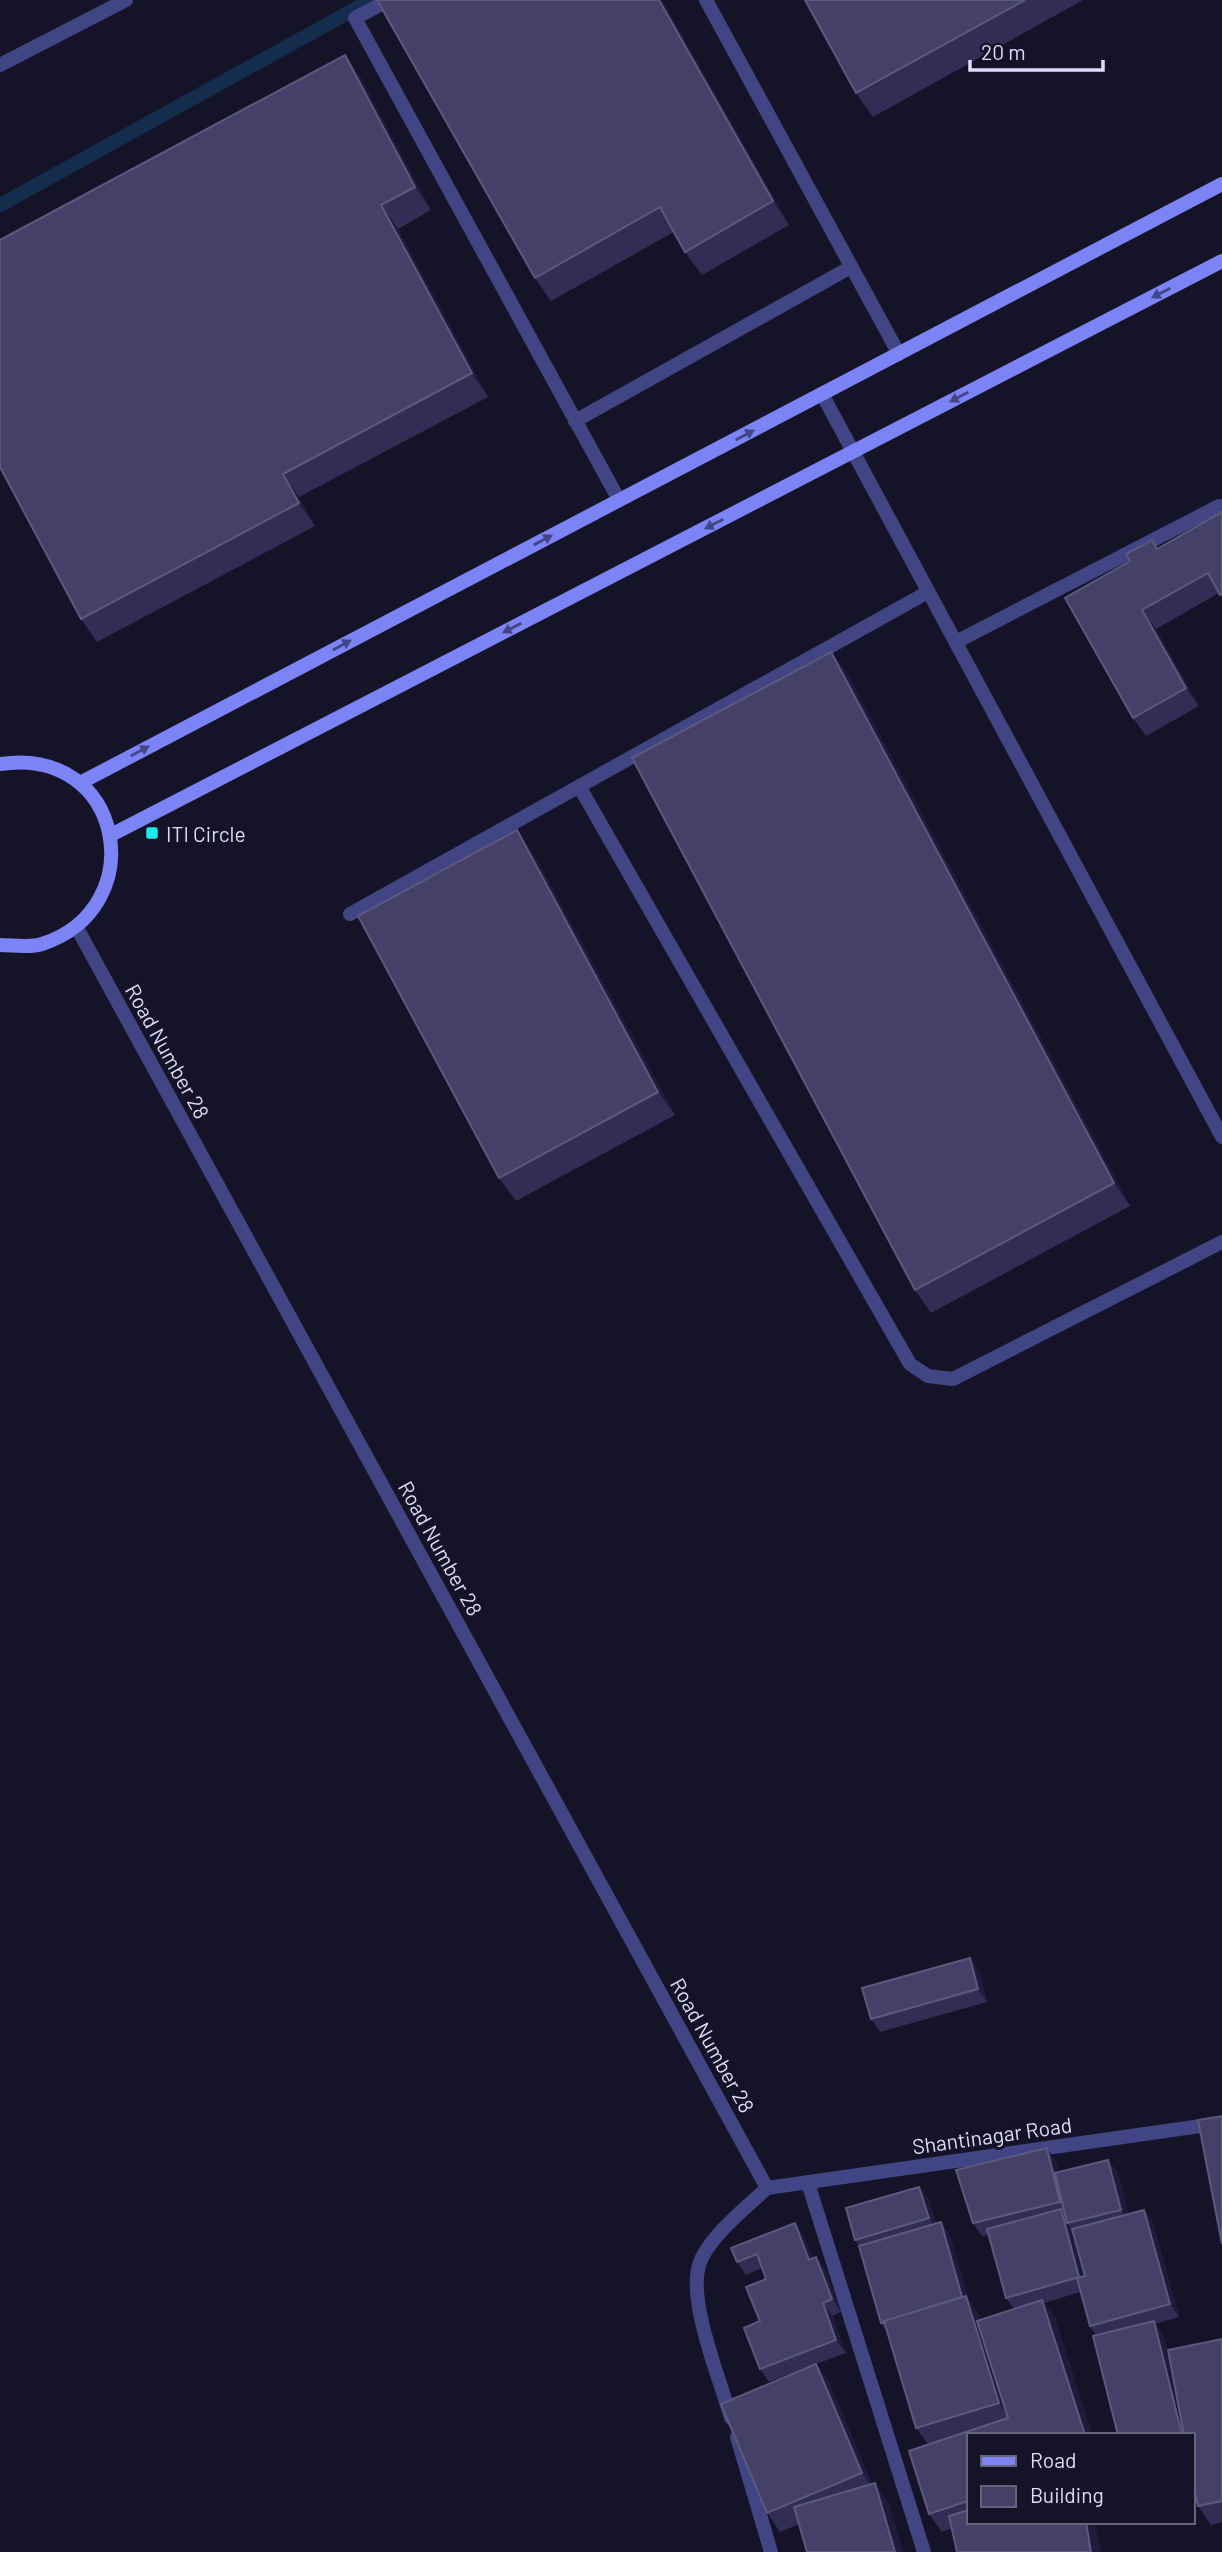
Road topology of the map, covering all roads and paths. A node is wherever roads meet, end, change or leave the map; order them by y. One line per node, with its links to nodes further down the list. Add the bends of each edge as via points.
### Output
1 (126, 0): 4 (street)
2 (389, 0): 10 (street, via 355,18)
3 (706, 0): 7 (street)
4 (0, 65)
5 (1222, 184): 8 (street)
6 (1222, 261): 11 (street, one-way to 11)
7 (851, 267): 8 (street); 10 (street)
8 (899, 354): 9 (street)
9 (822, 394): 11 (street); 12 (street, one-way to 9)
10 (575, 421): 12 (street)
11 (853, 452): 14 (street); 19 (street, one-way to 19)
12 (619, 500): 17 (street, one-way to 12)
13 (1219, 506): 15 (street)
14 (928, 592): 15 (street); 18 (street)
15 (956, 642): 23 (street)
16 (0, 764): 17 (street, via 22,761 52,767)
17 (80, 783): 19 (street, via 100,806)
18 (579, 786): 20 (street); 24 (street, via 910,1364 928,1376 953,1378)
19 (111, 835): 21 (street, via 107,887)
20 (350, 914)
21 (77, 928): 22 (street, via 41,945); 27 (street, Road Number 28)
22 (0, 945)
23 (1222, 1137)
24 (1222, 1242)
25 (1222, 2123): 26 (street, Shantinagar Road)
26 (808, 2183): 27 (street, Shantinagar Road); 29 (street)
27 (767, 2188): 28 (street, via 718,2235 699,2265 698,2305)
28 (771, 2552)
29 (924, 2552)

